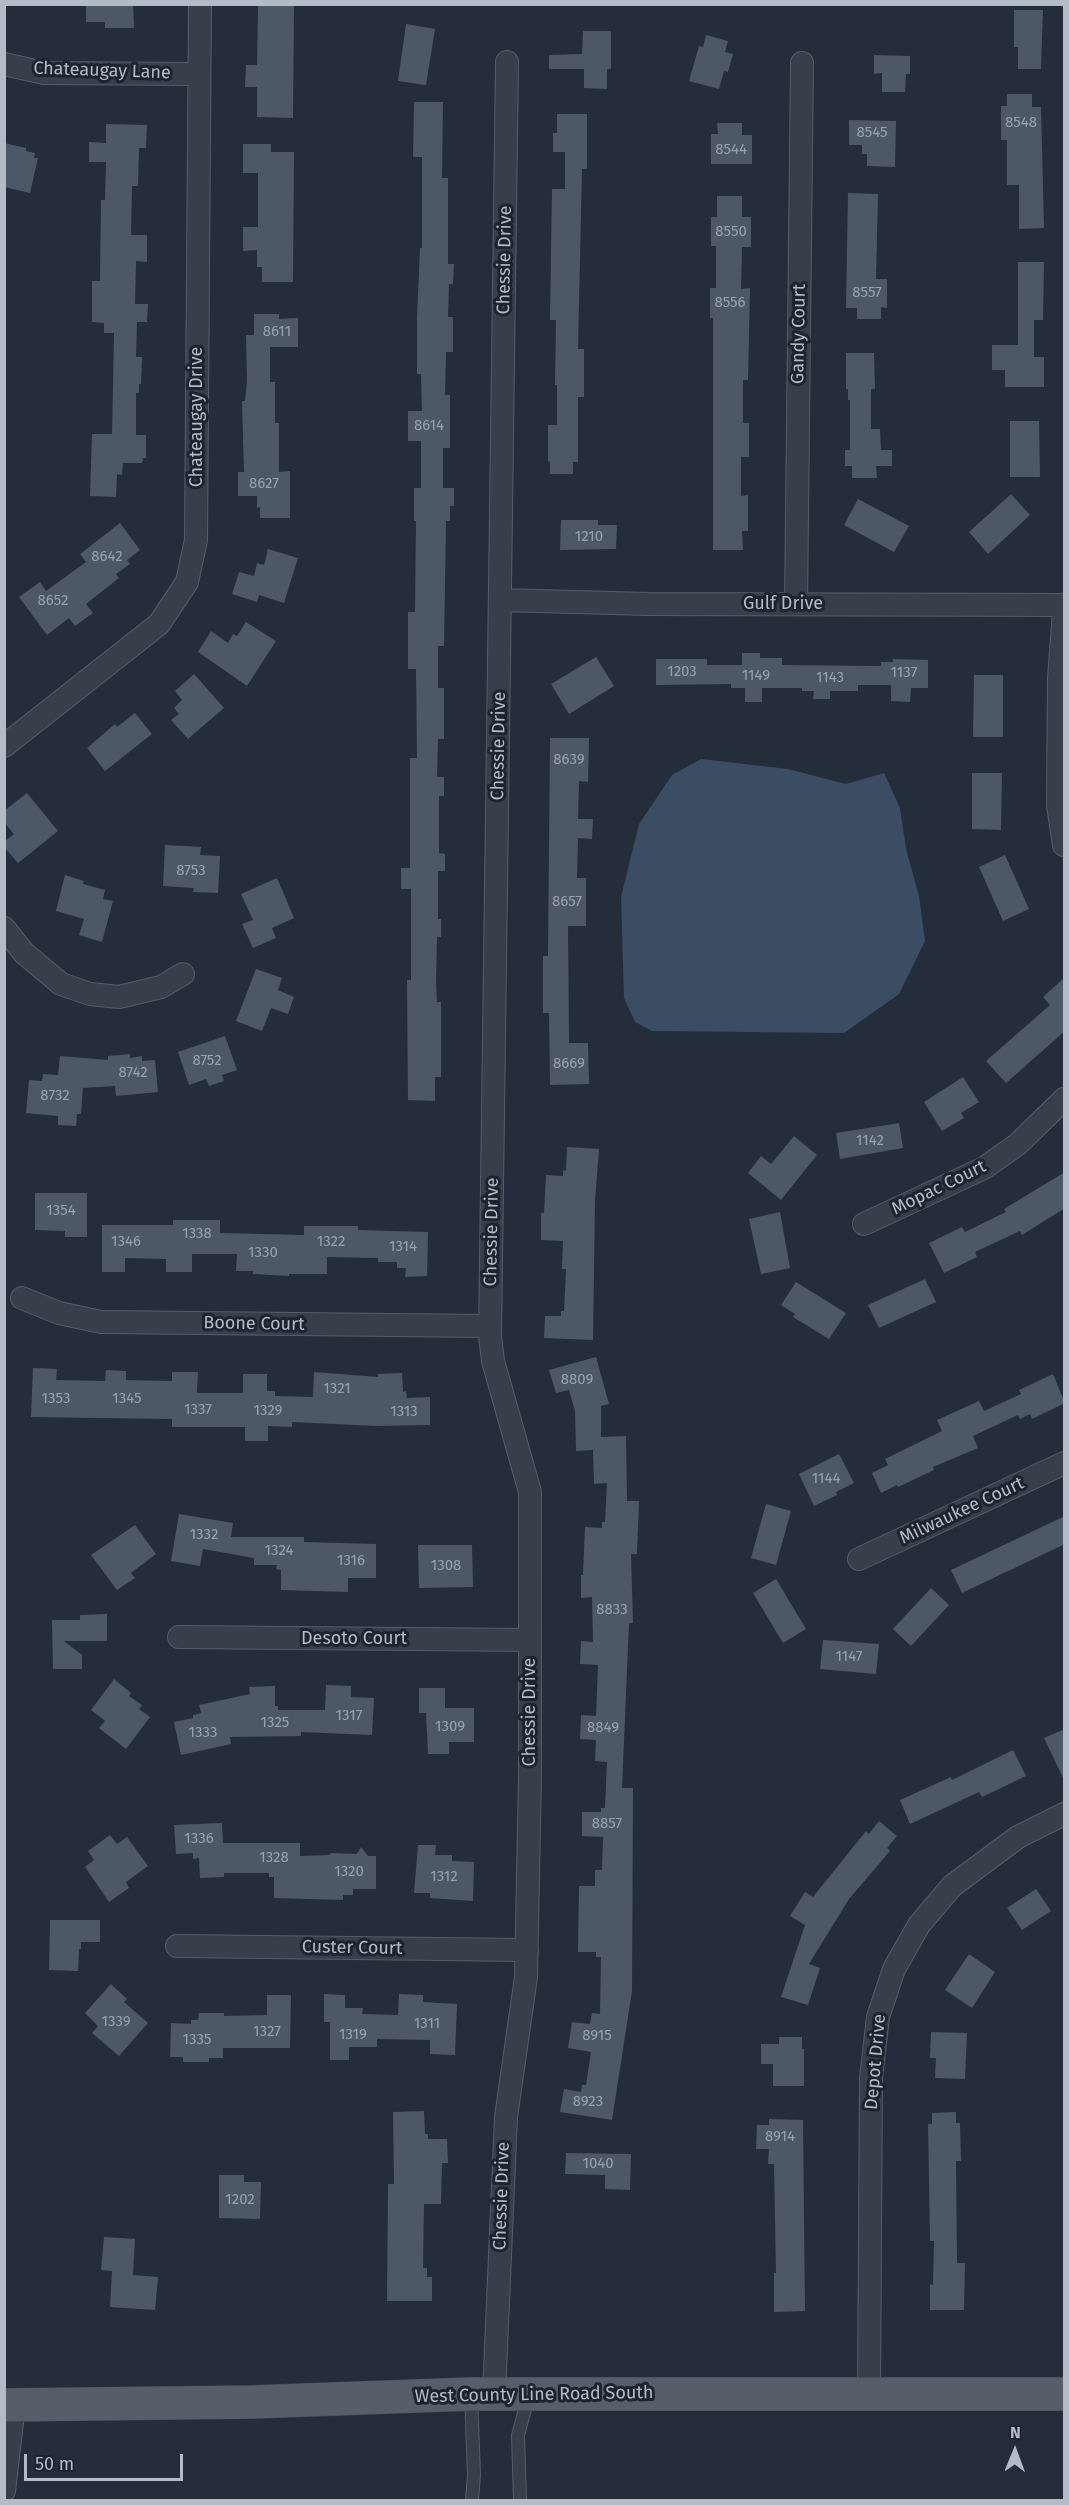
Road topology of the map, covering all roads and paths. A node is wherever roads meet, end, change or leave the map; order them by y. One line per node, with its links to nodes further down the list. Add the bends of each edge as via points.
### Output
1 (200, 4): 5 (street, Chateaugay Drive)
2 (507, 62): 6 (street, Chessie Drive)
3 (802, 63): 7 (street, Gandy Court)
4 (4, 64): 5 (street, Chateaugay Lane, via 44,73)
5 (199, 74): 10 (street, Chateaugay Drive, via 196,540 187,582 159,624)
6 (501, 600): 7 (street, Gulf Drive); 17 (street, Chessie Drive)
7 (796, 604): 8 (street, Gulf Drive)
8 (1065, 605)
9 (1065, 612): 11 (street, via 1059,678 1058,805)
10 (4, 746)
11 (1065, 845)
12 (4, 928): 13 (street, via 24,953 61,984 90,994 119,997 161,987)
13 (183, 974)
14 (1065, 1100): 15 (street, Mopac Court, via 1018,1144 984,1168)
15 (864, 1224)
16 (22, 1298): 17 (street, Boone Court, via 59,1313 101,1322)
17 (490, 1326): 21 (street, Chessie Drive, via 493,1361 530,1492)
18 (1065, 1463): 19 (street, Milwaukee Court)
19 (859, 1559)
20 (178, 1637): 21 (street, Desoto Court)
21 (530, 1640): 24 (street, Chessie Drive)
22 (1065, 1814): 25 (street, Depot Drive, via 1018,1837 952,1886 919,1925 894,1970 878,2017 871,2078)
23 (177, 1946): 24 (street, Custer Court)
24 (527, 1950): 26 (street, Chessie Drive, via 525,1993 506,2117)
25 (869, 2393): 27 (main road, West County Line Road South); 28 (main road, West County Line Road South)
26 (483, 2394): 27 (main road, West County Line Road South); 29 (main road, West County Line Road South); 31 (lane)
27 (529, 2394): 32 (lane, via 518,2435)
28 (1065, 2394)
29 (9, 2405): 30 (street)
30 (4, 2491)
31 (472, 2500)
32 (520, 2500)

